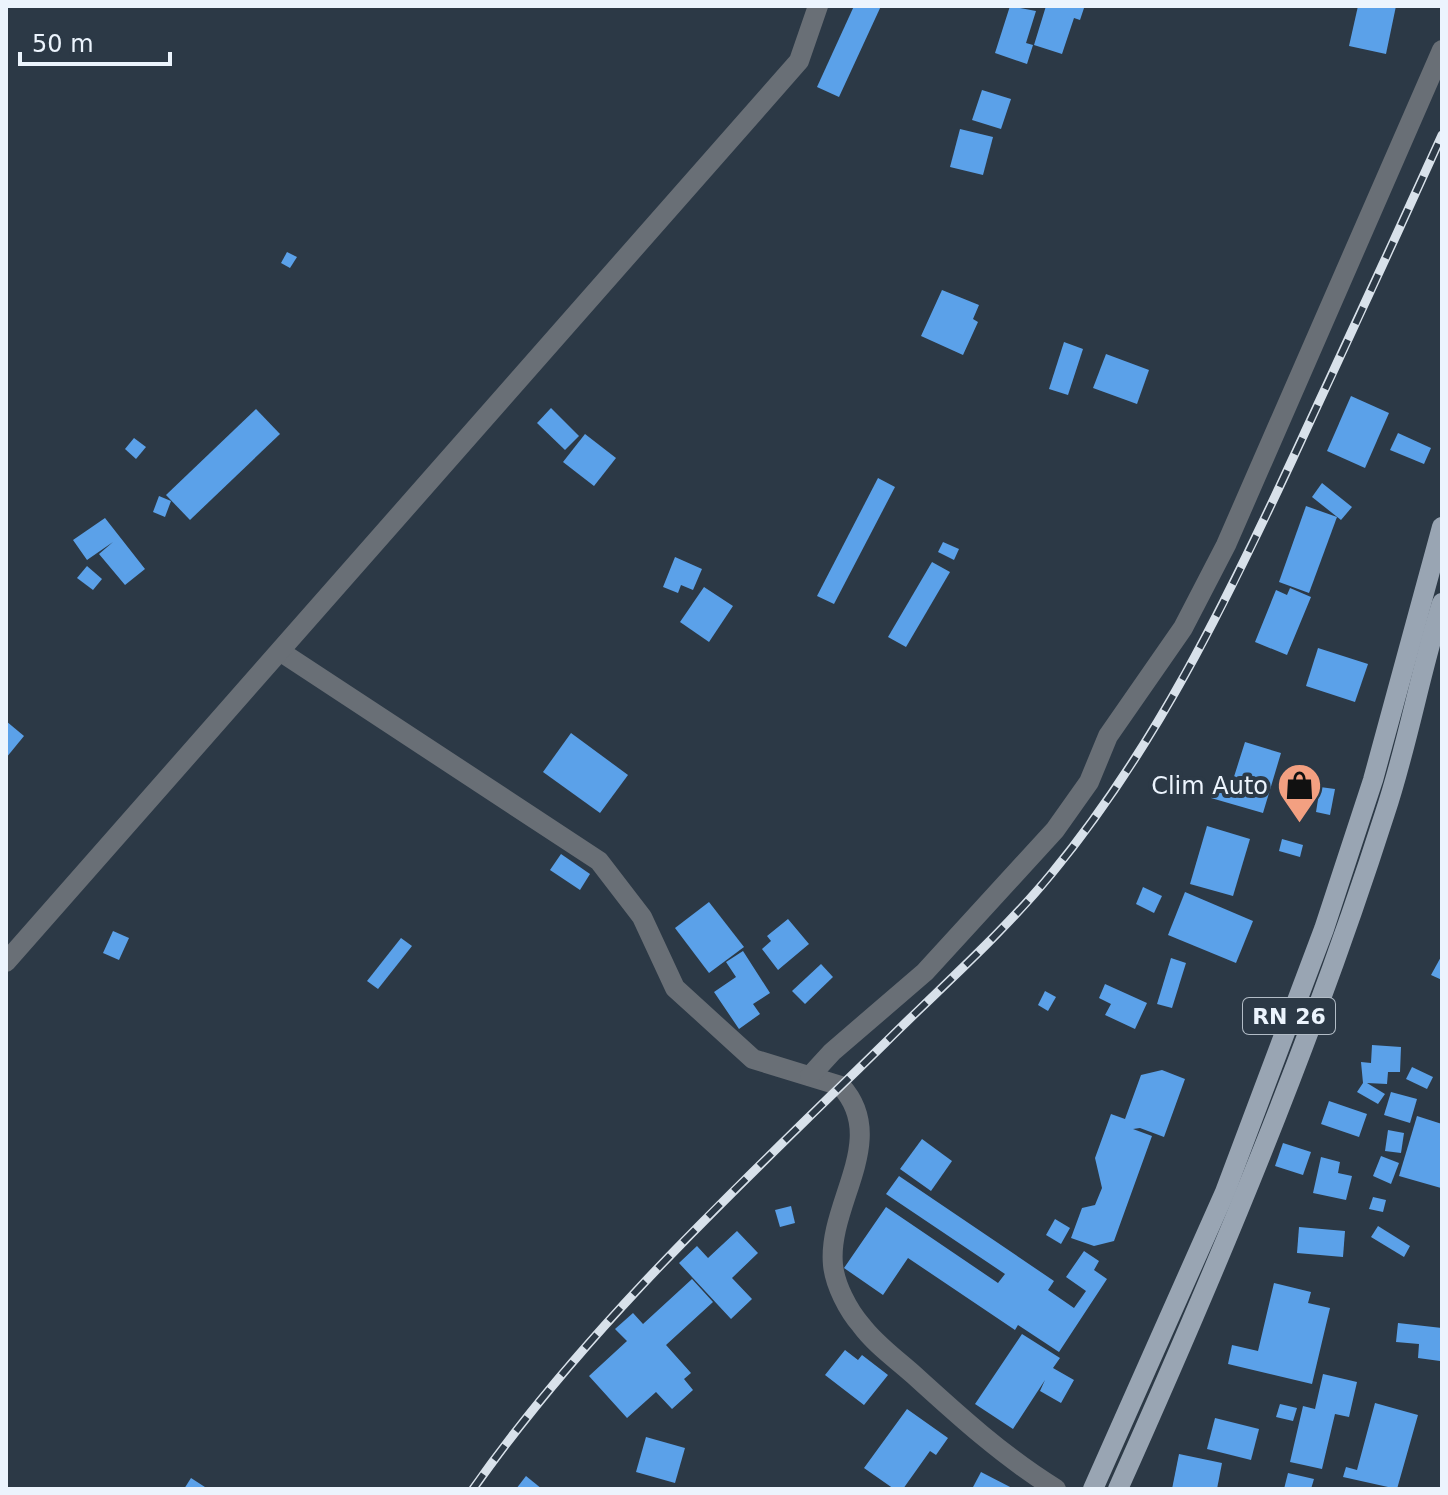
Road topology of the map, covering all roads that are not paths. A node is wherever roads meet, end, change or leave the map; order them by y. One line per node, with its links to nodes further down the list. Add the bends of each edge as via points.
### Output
1 (818, 6): 5 (street, via 799,61)
2 (1442, 50): 7 (street, via 1226,545 1183,628 1108,736 1084,792 925,972)
3 (1442, 527): 9 (main road, RN 26, via 1373,780 1324,929 1225,1192)
4 (1442, 603): 10 (main road, RN 26, via 1386,810 1350,917 1227,1241)
5 (281, 652): 6 (street); 7 (street, via 599,861 642,917 675,988 753,1059)
6 (6, 962)
7 (810, 1076): 8 (street, via 841,1086 859,1113 860,1144 835,1227 833,1266 844,1298 861,1326 950,1407 1020,1467)
8 (1056, 1489)
9 (1093, 1489)
10 (1118, 1489)

